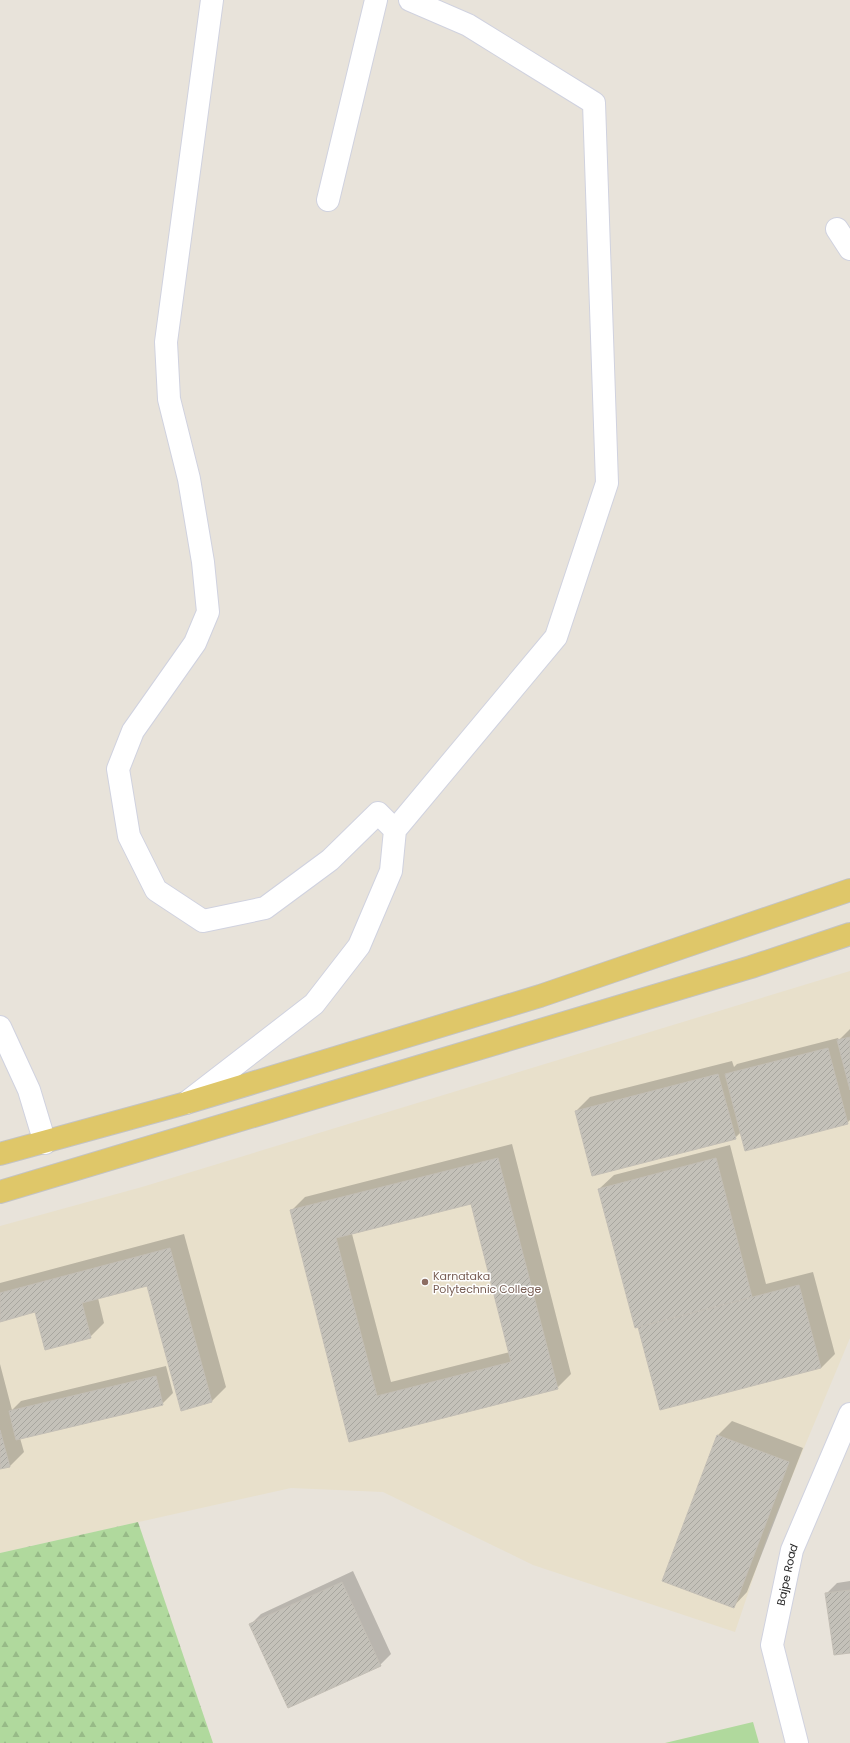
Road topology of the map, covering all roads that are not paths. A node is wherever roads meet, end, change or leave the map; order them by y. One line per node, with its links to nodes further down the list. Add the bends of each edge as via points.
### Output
1 (212, 0): 7 (street, via 166,342 169,399 189,479 203,562 208,612 196,643 133,732 118,769 129,836 156,890 203,921 265,908 330,860 378,813)
2 (376, 0): 4 (street)
3 (410, 0): 7 (street, via 468,25 594,103 607,483 556,637)
4 (328, 200)
5 (837, 229): 6 (street)
6 (850, 249)
7 (395, 830): 13 (street, via 391,871 359,946 314,1004)
8 (850, 890): 13 (main road, via 540,996)
9 (850, 934): 16 (main road, via 751,967)
10 (0, 1027): 12 (street)
11 (0, 1064): 12 (street)
12 (24, 1078): 15 (street)
13 (186, 1103): 14 (main road)
14 (152, 1112): 15 (main road); 16 (main road)
15 (45, 1143): 17 (main road)
16 (160, 1145): 18 (main road)
17 (0, 1154)
18 (0, 1192)
19 (850, 1414): 20 (street, Bajpe Road, via 792,1550 772,1645)
20 (797, 1743)

